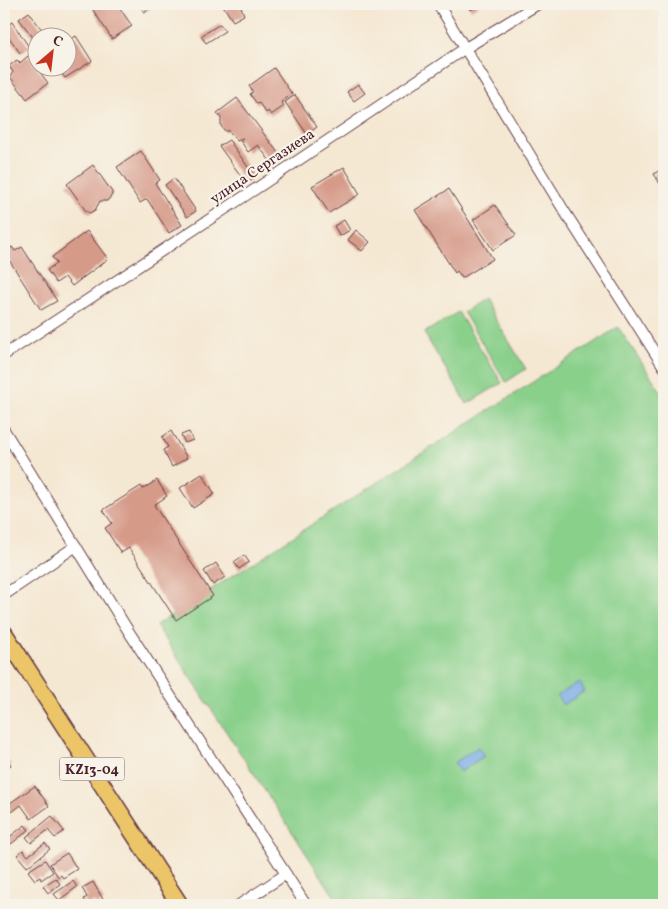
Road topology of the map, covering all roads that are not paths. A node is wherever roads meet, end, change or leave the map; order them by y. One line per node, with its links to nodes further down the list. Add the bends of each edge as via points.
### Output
1 (438, 4): 3 (street)
2 (538, 4): 3 (street, улица Сергазиева)
3 (464, 49): 4 (street, улица Сергазиева); 5 (street)
4 (4, 355)
5 (664, 367)
6 (4, 430): 7 (street)
7 (76, 546): 8 (street); 10 (street)
8 (4, 595)
9 (4, 633): 11 (main road, KZ13-04)
10 (286, 874): 12 (street); 13 (street)
11 (180, 905)
12 (239, 905)
13 (306, 905)

